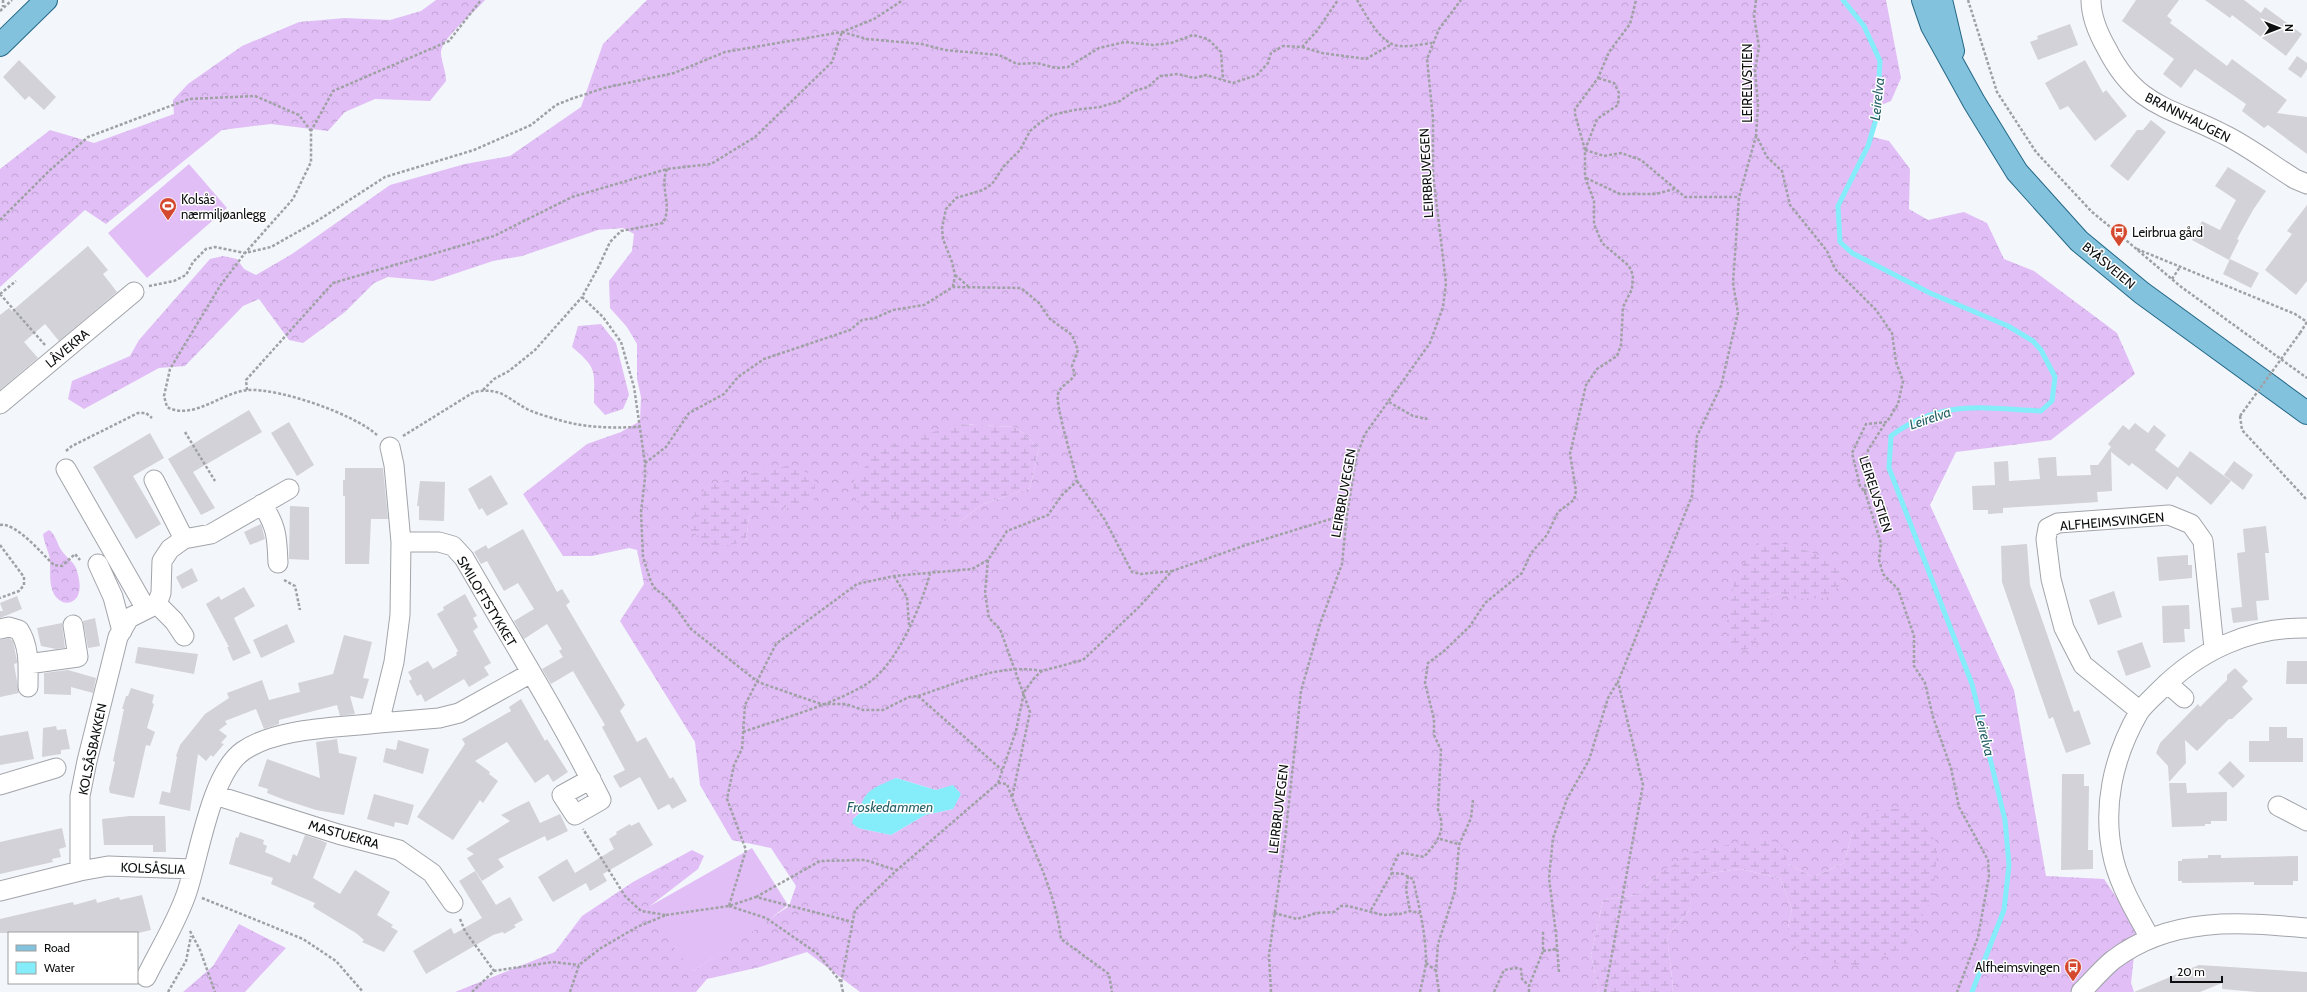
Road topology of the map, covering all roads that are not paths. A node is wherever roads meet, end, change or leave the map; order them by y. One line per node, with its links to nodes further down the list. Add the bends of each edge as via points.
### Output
1 (46, 0): 5 (main road)
2 (1923, 0): 6 (main road, BYÅSVEIEN, via 1932,26)
3 (1941, 0): 6 (main road, BYÅSVEIEN)
4 (2091, 0): 7 (street, BRANNHAUGEN, via 2100,36 2114,64 2138,92 2167,110 2223,134)
5 (0, 45)
6 (1958, 72): 10 (main road, BYÅSVEIEN, via 2017,172 2079,240 2142,293)
7 (2307, 184)
8 (134, 292): 9 (street, LÅVEKRA)
9 (0, 404)
10 (2307, 413)
11 (390, 447): 17 (street)
12 (66, 469): 20 (street)
13 (154, 480): 16 (street)
14 (289, 488): 15 (street)
15 (262, 504): 16 (street, via 212,534); 18 (street, via 278,535)
16 (184, 539): 20 (street, via 170,549 162,561 161,593)
17 (401, 542): 28 (street, SMILOFTSTYKKET, via 439,542 453,546 464,558); 33 (street, via 400,615 394,662)
18 (278, 563)
19 (98, 564): 24 (street, via 113,597)
20 (151, 607): 24 (street, KOLSÅSBAKKEN, via 129,618); 25 (street, via 174,621)
21 (73, 625): 27 (street, via 78,657)
22 (2307, 628): 26 (street, via 2252,634)
23 (0, 629): 27 (street, via 9,627 19,630 24,637)
24 (122, 631): 41 (street, KOLSÅSBAKKEN, via 118,637 90,747 80,796)
25 (184, 636)
26 (2214, 648): 29 (street); 32 (street, ALFHEIMSVINGEN, via 2203,541 2191,524 2169,515 2058,523 2048,528 2046,539 2051,579 2064,628 2083,665)
27 (28, 664): 30 (street)
28 (530, 673): 33 (street, via 459,712 439,718); 38 (street, SMILOFTSTYKKET, via 591,779 562,795)
29 (2167, 683): 31 (street); 32 (street)
30 (28, 686)
31 (2184, 698)
32 (2140, 711): 45 (street, via 2118,758 2109,794 2109,826 2114,861 2126,894)
33 (379, 723): 36 (street, via 295,733 256,744 242,751 231,762)
34 (56, 768): 35 (street)
35 (0, 785)
36 (216, 795): 40 (street); 43 (street, MASTUEKRA, via 338,834 399,850 432,873)
37 (2278, 806): 39 (street)
38 (575, 815)
39 (2307, 821)
40 (192, 869): 41 (street, KOLSÅSLIA, via 108,866); 46 (street, KOLSÅSLIA, via 184,899)
41 (80, 871): 42 (street, KOLSÅSLIA)
42 (0, 891)
43 (453, 903)
44 (2307, 928): 45 (street, via 2214,923 2178,928)
45 (2150, 938): 47 (street, via 2113,960)
46 (146, 977)
47 (2081, 992)

